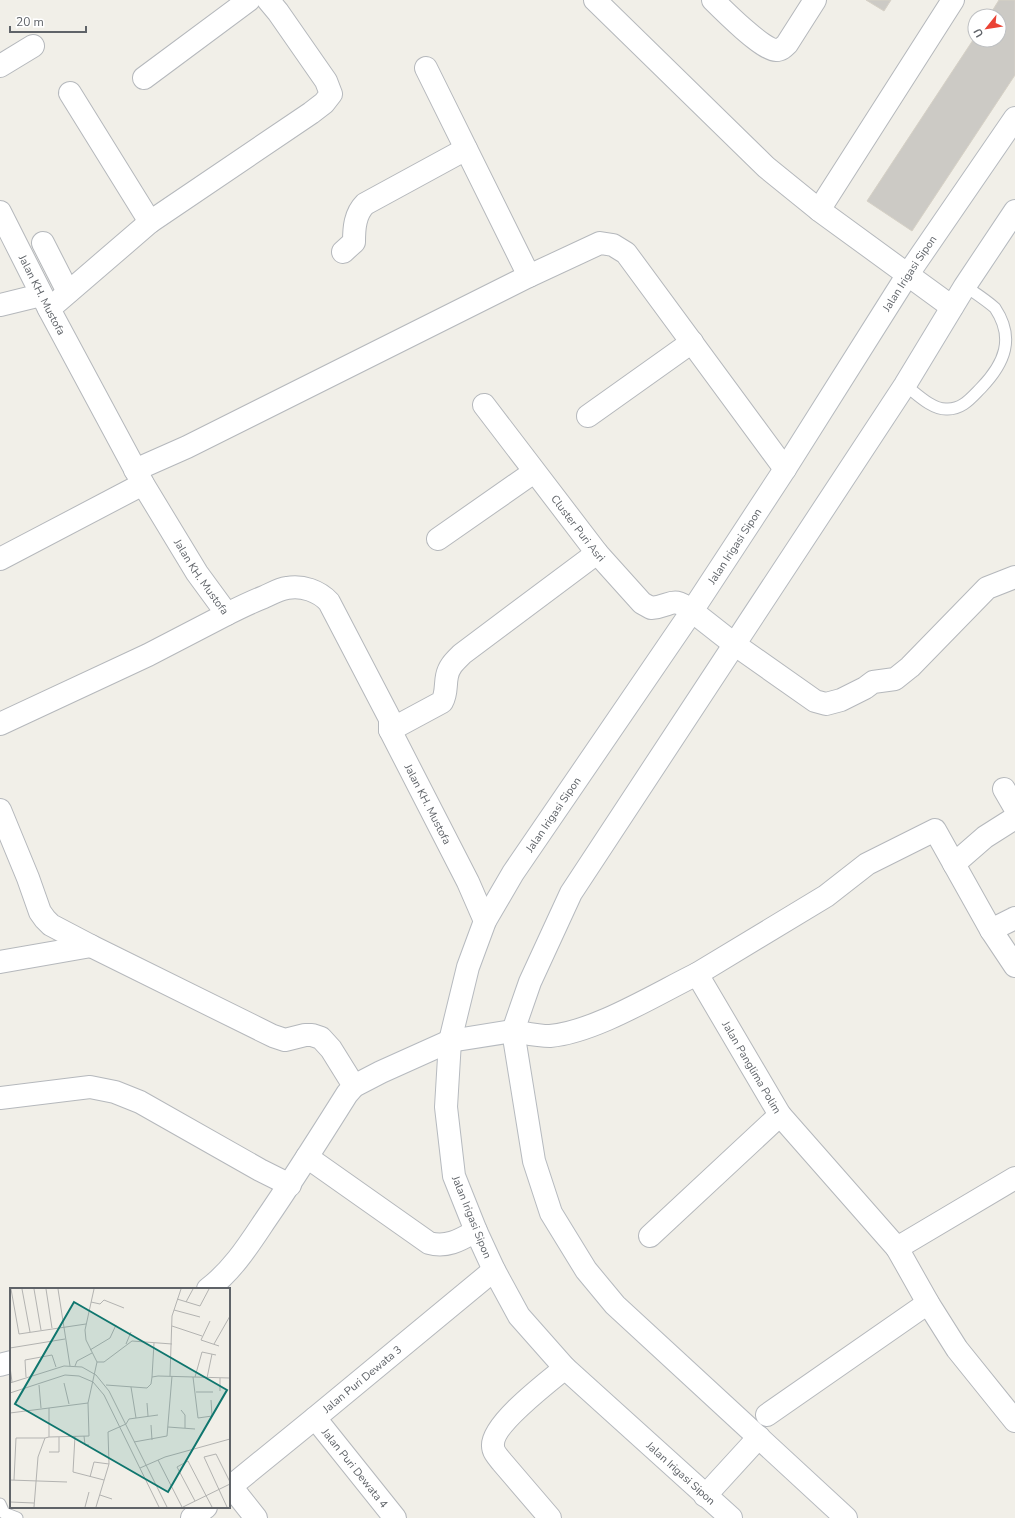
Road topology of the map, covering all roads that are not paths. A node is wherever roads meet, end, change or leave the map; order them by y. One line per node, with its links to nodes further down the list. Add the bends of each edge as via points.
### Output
1 (249, 0): 10 (street)
2 (268, 0): 17 (street, via 326,81 331,94 311,113)
3 (595, 0): 14 (street, via 766,168)
4 (713, 0): 5 (street, via 759,41 776,51 787,44)
5 (816, 0)
6 (953, 0): 14 (street)
7 (33, 46): 8 (street)
8 (0, 66)
9 (426, 68): 13 (street)
10 (144, 78)
11 (70, 93): 17 (street)
12 (1015, 118): 21 (street, Jalan Irigasi Sipon)
13 (466, 149): 19 (street, via 365,204 356,217 354,242); 20 (street)
14 (819, 210): 21 (street)
15 (1015, 211): 22 (street)
16 (0, 212): 24 (street, Jalan KH. Mustofa)
17 (150, 222): 23 (street)
18 (43, 243): 23 (street)
19 (343, 252)
20 (529, 276): 27 (street, via 600,243 613,245 626,253); 33 (street, via 187,447)
21 (912, 277): 26 (street); 31 (street, Jalan Irigasi Sipon)
22 (965, 286): 26 (street); 28 (lane, via 1004,317 1011,345 1006,356 991,377 964,405 953,409 944,410 933,406)
23 (68, 292): 24 (street)
24 (45, 302): 25 (street); 33 (street, Jalan KH. Mustofa)
25 (0, 305)
26 (949, 305): 28 (street)
27 (692, 342): 30 (street); 31 (street)
28 (905, 385): 40 (street)
29 (484, 405): 32 (street, Cluster Puri Asri)
30 (588, 416)
31 (785, 469): 38 (street, Jalan Irigasi Sipon)
32 (534, 472): 34 (street); 35 (street, Cluster Puri Asri)
33 (139, 477): 36 (street); 39 (street, Jalan KH. Mustofa, via 197,573)
34 (438, 539)
35 (597, 553): 38 (street, Cluster Puri Asri, via 647,607 675,602); 42 (street, via 462,654 450,667 442,702)
36 (0, 559)
37 (1015, 577): 40 (street, via 987,588 910,667 895,679 873,682 836,702 826,704 815,701)
38 (692, 611): 40 (street); 49 (street, Jalan Irigasi Sipon)
39 (227, 614): 41 (street, via 148,655); 42 (street, Jalan KH. Mustofa, via 286,588 296,587 322,594 329,602 390,719)
40 (734, 644): 55 (street, via 571,893)
41 (0, 724)
42 (390, 730): 49 (street, Jalan KH. Mustofa, via 468,882)
43 (1004, 789): 44 (street)
44 (1015, 808)
45 (0, 810): 51 (street, via 40,912 62,932)
46 (1015, 818): 47 (street, via 985,837)
47 (954, 864): 50 (street); 54 (street, via 935,830 867,864 826,896)
48 (1015, 918): 50 (street)
49 (484, 921): 56 (street, Jalan Irigasi Sipon, via 468,967)
50 (991, 930): 53 (street)
51 (91, 946): 52 (street); 57 (street, via 273,1036 285,1040 312,1034 321,1038 331,1049)
52 (0, 962)
53 (1015, 966)
54 (696, 974): 55 (street, via 623,1012 570,1032 549,1036); 59 (street, Jalan Panglima Polim)
55 (510, 1032): 56 (street); 75 (street, via 534,1161 551,1213 582,1263 615,1305)
56 (454, 1041): 57 (street, via 380,1072); 63 (street, Jalan Irigasi Sipon, via 446,1107 454,1176)
57 (354, 1086): 60 (street)
58 (0, 1098): 62 (street, via 90,1087 115,1092 140,1102)
59 (780, 1115): 64 (street); 65 (street, Jalan Panglima Polim)
60 (307, 1157): 62 (street); 63 (street, via 428,1243 436,1246 458,1242)
61 (1015, 1178): 65 (street)
62 (290, 1185): 67 (street, via 238,1260)
63 (476, 1231): 66 (street, Jalan Irigasi Sipon)
64 (650, 1236)
65 (897, 1248): 68 (street, Jalan Panglima Polim)
66 (494, 1270): 71 (street, Jalan Irigasi Sipon, via 520,1316); 73 (street, Jalan Puri Dewata 3)
67 (209, 1288)
68 (928, 1303): 72 (street); 74 (street, Jalan Panglima Polim, via 957,1349)
69 (10, 1362): 70 (street)
70 (0, 1365)
71 (565, 1368): 77 (street, Jalan Irigasi Sipon); 84 (street, via 506,1419 497,1430 493,1442 495,1453)
72 (767, 1415)
73 (315, 1418): 76 (street, Jalan Puri Dewata 3); 83 (street, Jalan Puri Dewata 4)
74 (1015, 1421)
75 (759, 1437): 77 (street); 86 (street)
76 (230, 1486): 82 (street)
77 (705, 1496): 85 (street, Jalan Irigasi Sipon)
78 (0, 1504): 80 (lane, via 4,1512)
79 (205, 1508): 81 (street)
80 (18, 1518)
81 (192, 1518)
82 (256, 1518)
83 (395, 1518)
84 (550, 1518)
85 (731, 1518)
86 (846, 1518)

